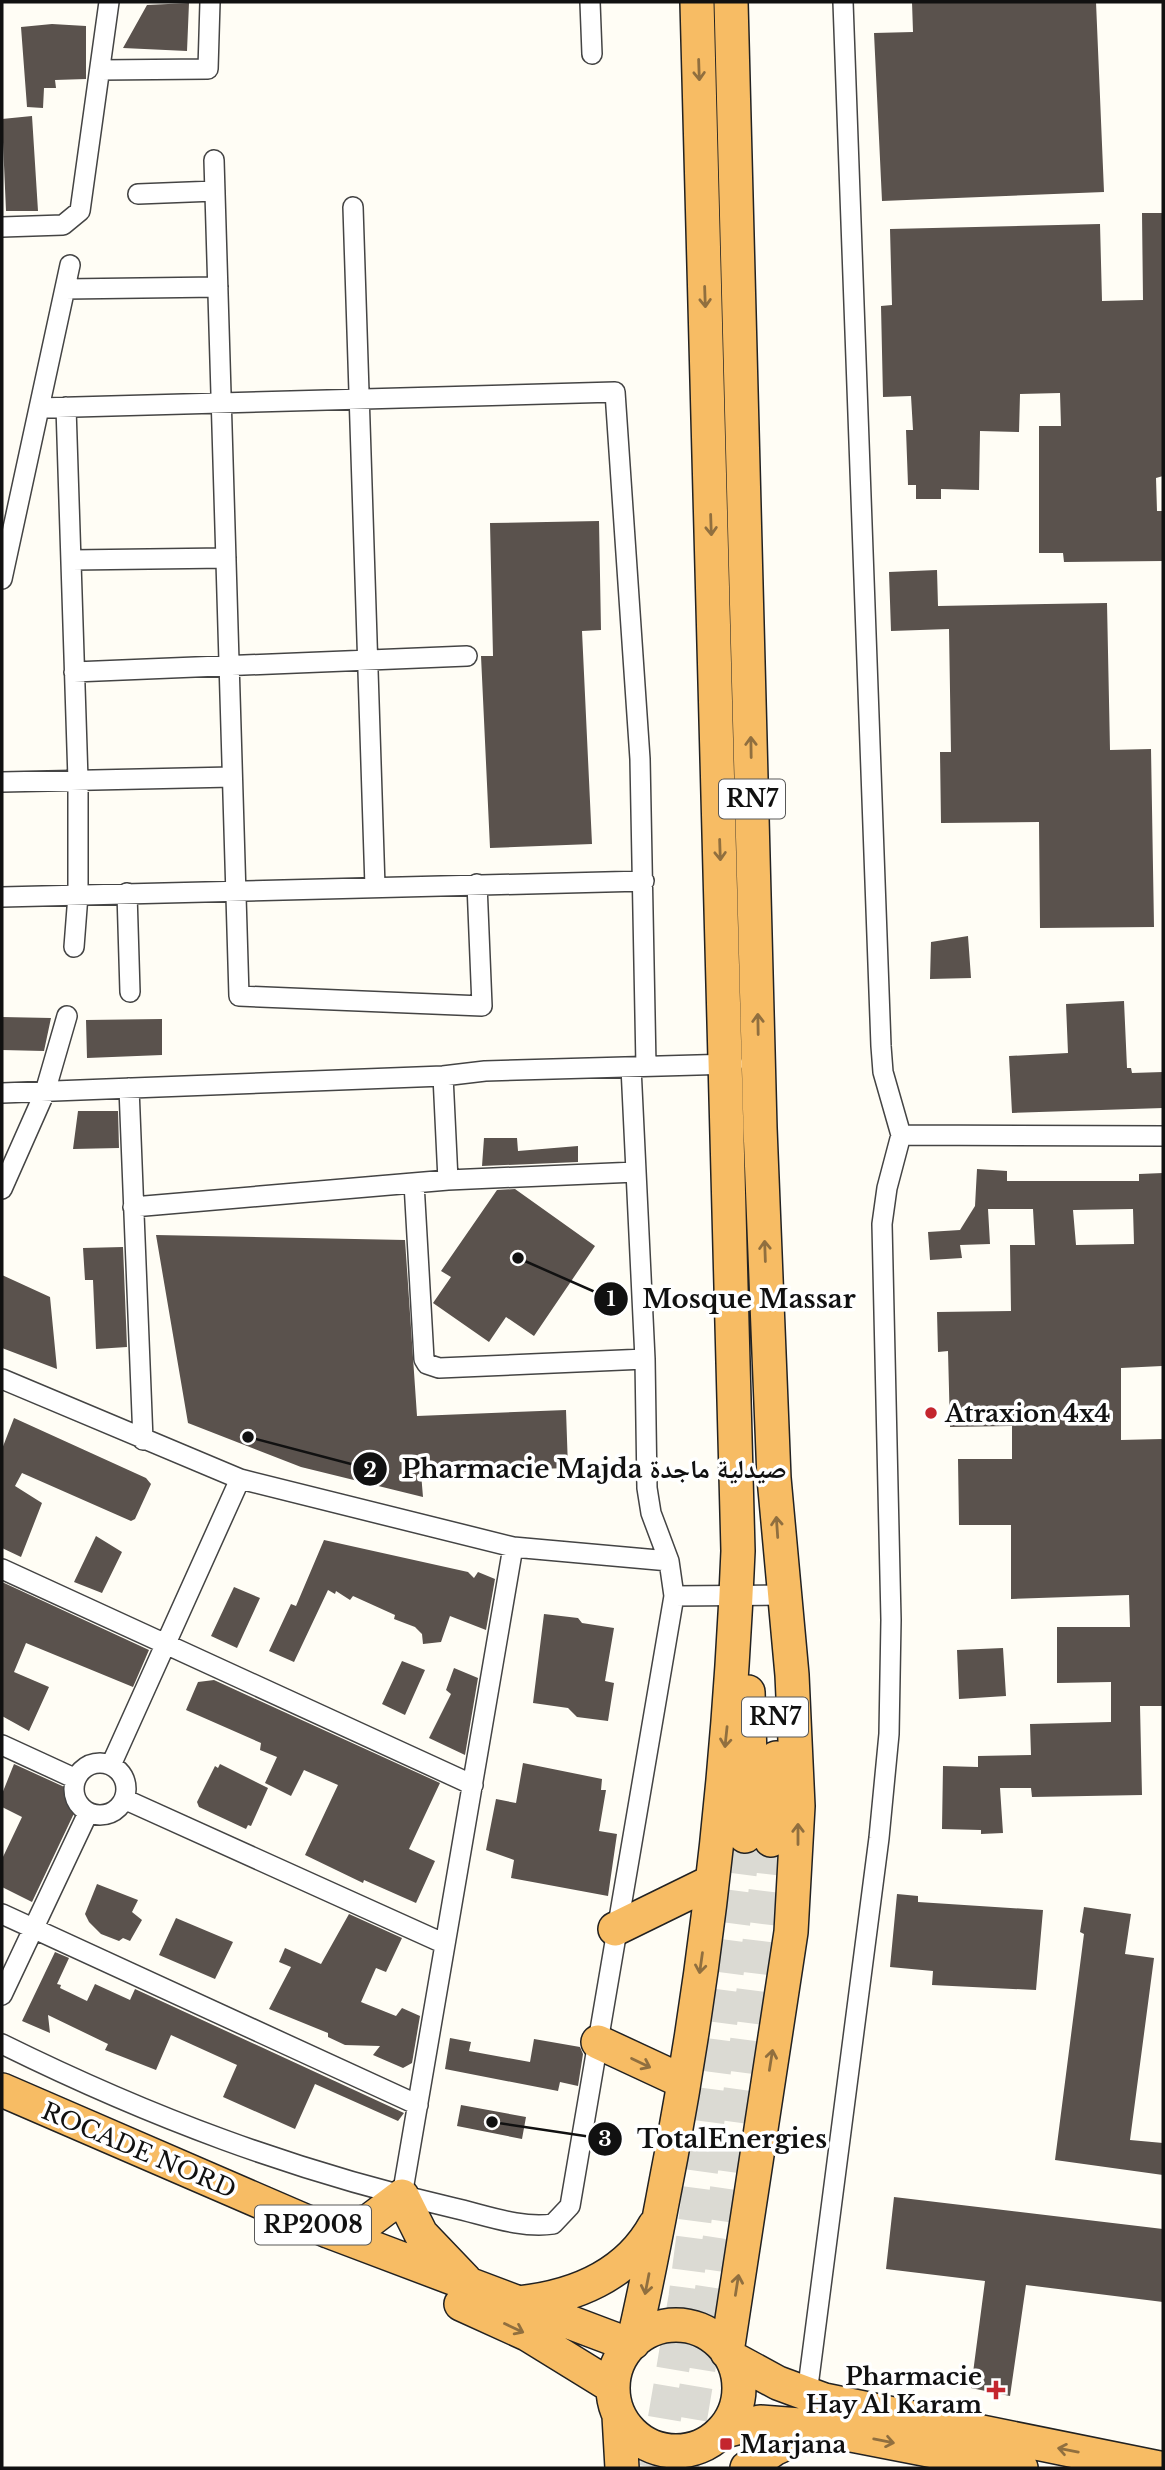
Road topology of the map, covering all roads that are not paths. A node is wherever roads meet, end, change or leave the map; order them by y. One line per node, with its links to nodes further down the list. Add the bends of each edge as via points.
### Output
1 (109, 2): 8 (street)
2 (210, 2): 8 (street, via 208,69)
3 (590, 2): 7 (street)
4 (697, 2): 42 (highway, RN7, one-way to 42)
5 (731, 2): 41 (highway, RN7, one-way to 5)
6 (844, 2): 48 (street, via 881,1046 883,1072)
7 (592, 54)
8 (100, 70): 13 (street, via 80,211 63,225)
9 (214, 160): 10 (street)
10 (215, 191): 11 (street); 15 (street)
11 (138, 194)
12 (352, 207): 17 (street)
13 (2, 227)
14 (70, 265): 16 (street)
15 (218, 287): 16 (street); 18 (street)
16 (65, 289): 20 (street)
17 (359, 398): 18 (street); 25 (street); 31 (street, via 615,392 633,636)
18 (221, 402): 19 (street); 21 (street)
19 (66, 407): 20 (street); 22 (street)
20 (39, 408): 23 (street)
21 (226, 558): 22 (street); 26 (street)
22 (72, 560): 27 (street)
23 (2, 579)
24 (467, 656): 25 (street)
25 (368, 660): 26 (street); 33 (street)
26 (229, 666): 27 (street); 28 (street)
27 (74, 672): 29 (street)
28 (232, 777): 29 (street); 34 (street)
29 (78, 780): 30 (street); 36 (street)
30 (2, 782)
31 (644, 881): 32 (street); 43 (street)
32 (477, 884): 33 (street); 34 (street, via 482,1006 239,996)
33 (375, 887): 34 (street)
34 (236, 890): 35 (street)
35 (127, 893): 36 (street); 39 (street)
36 (78, 895): 37 (street); 38 (street)
37 (2, 897)
38 (74, 947)
39 (130, 992)
40 (66, 1016): 46 (street)
41 (759, 1063): 42 (street); 62 (highway, RN7, one-way to 41, via 774,1478)
42 (725, 1064): 43 (street); 64 (highway, RN7)
43 (639, 1066): 44 (street); 50 (street)
44 (443, 1076): 45 (street); 51 (street)
45 (129, 1088): 46 (street); 54 (street)
46 (44, 1092): 47 (street); 53 (street)
47 (2, 1093)
48 (901, 1135): 49 (street); 91 (street, via 882,1224 889,1734)
49 (1163, 1136)
50 (636, 1172): 51 (street); 55 (street)
51 (448, 1180): 52 (street)
52 (414, 1183): 54 (street); 55 (street, via 427,1364 439,1368)
53 (2, 1189)
54 (133, 1207): 57 (street)
55 (645, 1359): 60 (street, via 647,1488)
56 (2, 1379): 57 (street)
57 (143, 1440): 58 (street)
58 (240, 1479): 59 (street); 65 (street)
59 (513, 1548): 60 (street); 69 (street)
60 (669, 1561): 63 (street)
61 (2, 1569): 65 (street)
62 (783, 1595): 64 (street); 64 (highway, RN7, via 775,1684 775,1802 758,1838); 90 (highway, one-way to 62, via 798,1849 797,1741)
63 (674, 1596): 64 (street); 75 (street)
64 (736, 1596): 72 (highway, one-way to 72, via 732,1686)
65 (165, 1646): 67 (street); 69 (street)
66 (2, 1745): 68 (street)
67 (111, 1765): 68 (street, via 86,1766); 70 (street, via 125,1783)
68 (75, 1779): 71 (street, via 74,1794)
69 (473, 1785): 76 (street)
70 (124, 1799): 71 (street, via 105,1815); 76 (street)
71 (88, 1813): 74 (street)
72 (711, 1882): 75 (highway); 80 (highway, one-way to 80)
73 (2, 1914): 74 (street)
74 (33, 1929): 77 (street); 82 (street)
75 (615, 1930): 78 (street)
76 (445, 1944): 82 (street)
77 (2, 1995)
78 (598, 2042): 80 (highway, one-way to 80); 84 (street, via 570,2206 563,2217 553,2224 529,2225)
79 (2, 2044): 84 (street, via 223,2141 289,2165)
80 (684, 2082): 85 (highway)
81 (2, 2090): 86 (highway, ROCADE NORD / RP2008)
82 (418, 2105): 84 (street)
83 (2, 2107): 92 (highway, ROCADE NORD / RP2008, one-way to 92, via 498,2320 565,2354)
84 (402, 2196): 86 (highway, via 369,2221); 87 (highway, via 421,2234)
85 (660, 2217): 88 (highway, via 635,2252 604,2278 562,2296); 89 (highway, one-way to 89)
86 (328, 2231): 87 (highway, ROCADE NORD / RP2008)
87 (475, 2289): 88 (highway, ROCADE NORD / RP2008)
88 (519, 2303): 89 (highway, ROCADE NORD / RP2008)
89 (631, 2344): 90 (highway, via 654,2329 684,2326 712,2336); 92 (highway, via 618,2365)
90 (730, 2355): 91 (highway); 94 (highway, via 738,2398)
91 (807, 2394): 98 (highway, one-way to 91)
92 (616, 2401): 94 (highway, via 638,2438 666,2450); 95 (highway)
93 (820, 2428): 94 (highway, via 760,2422); 96 (highway, via 774,2449); 97 (highway, one-way to 97)
94 (716, 2446)
95 (622, 2468)
96 (747, 2468)
97 (1021, 2468)
98 (1158, 2468)

